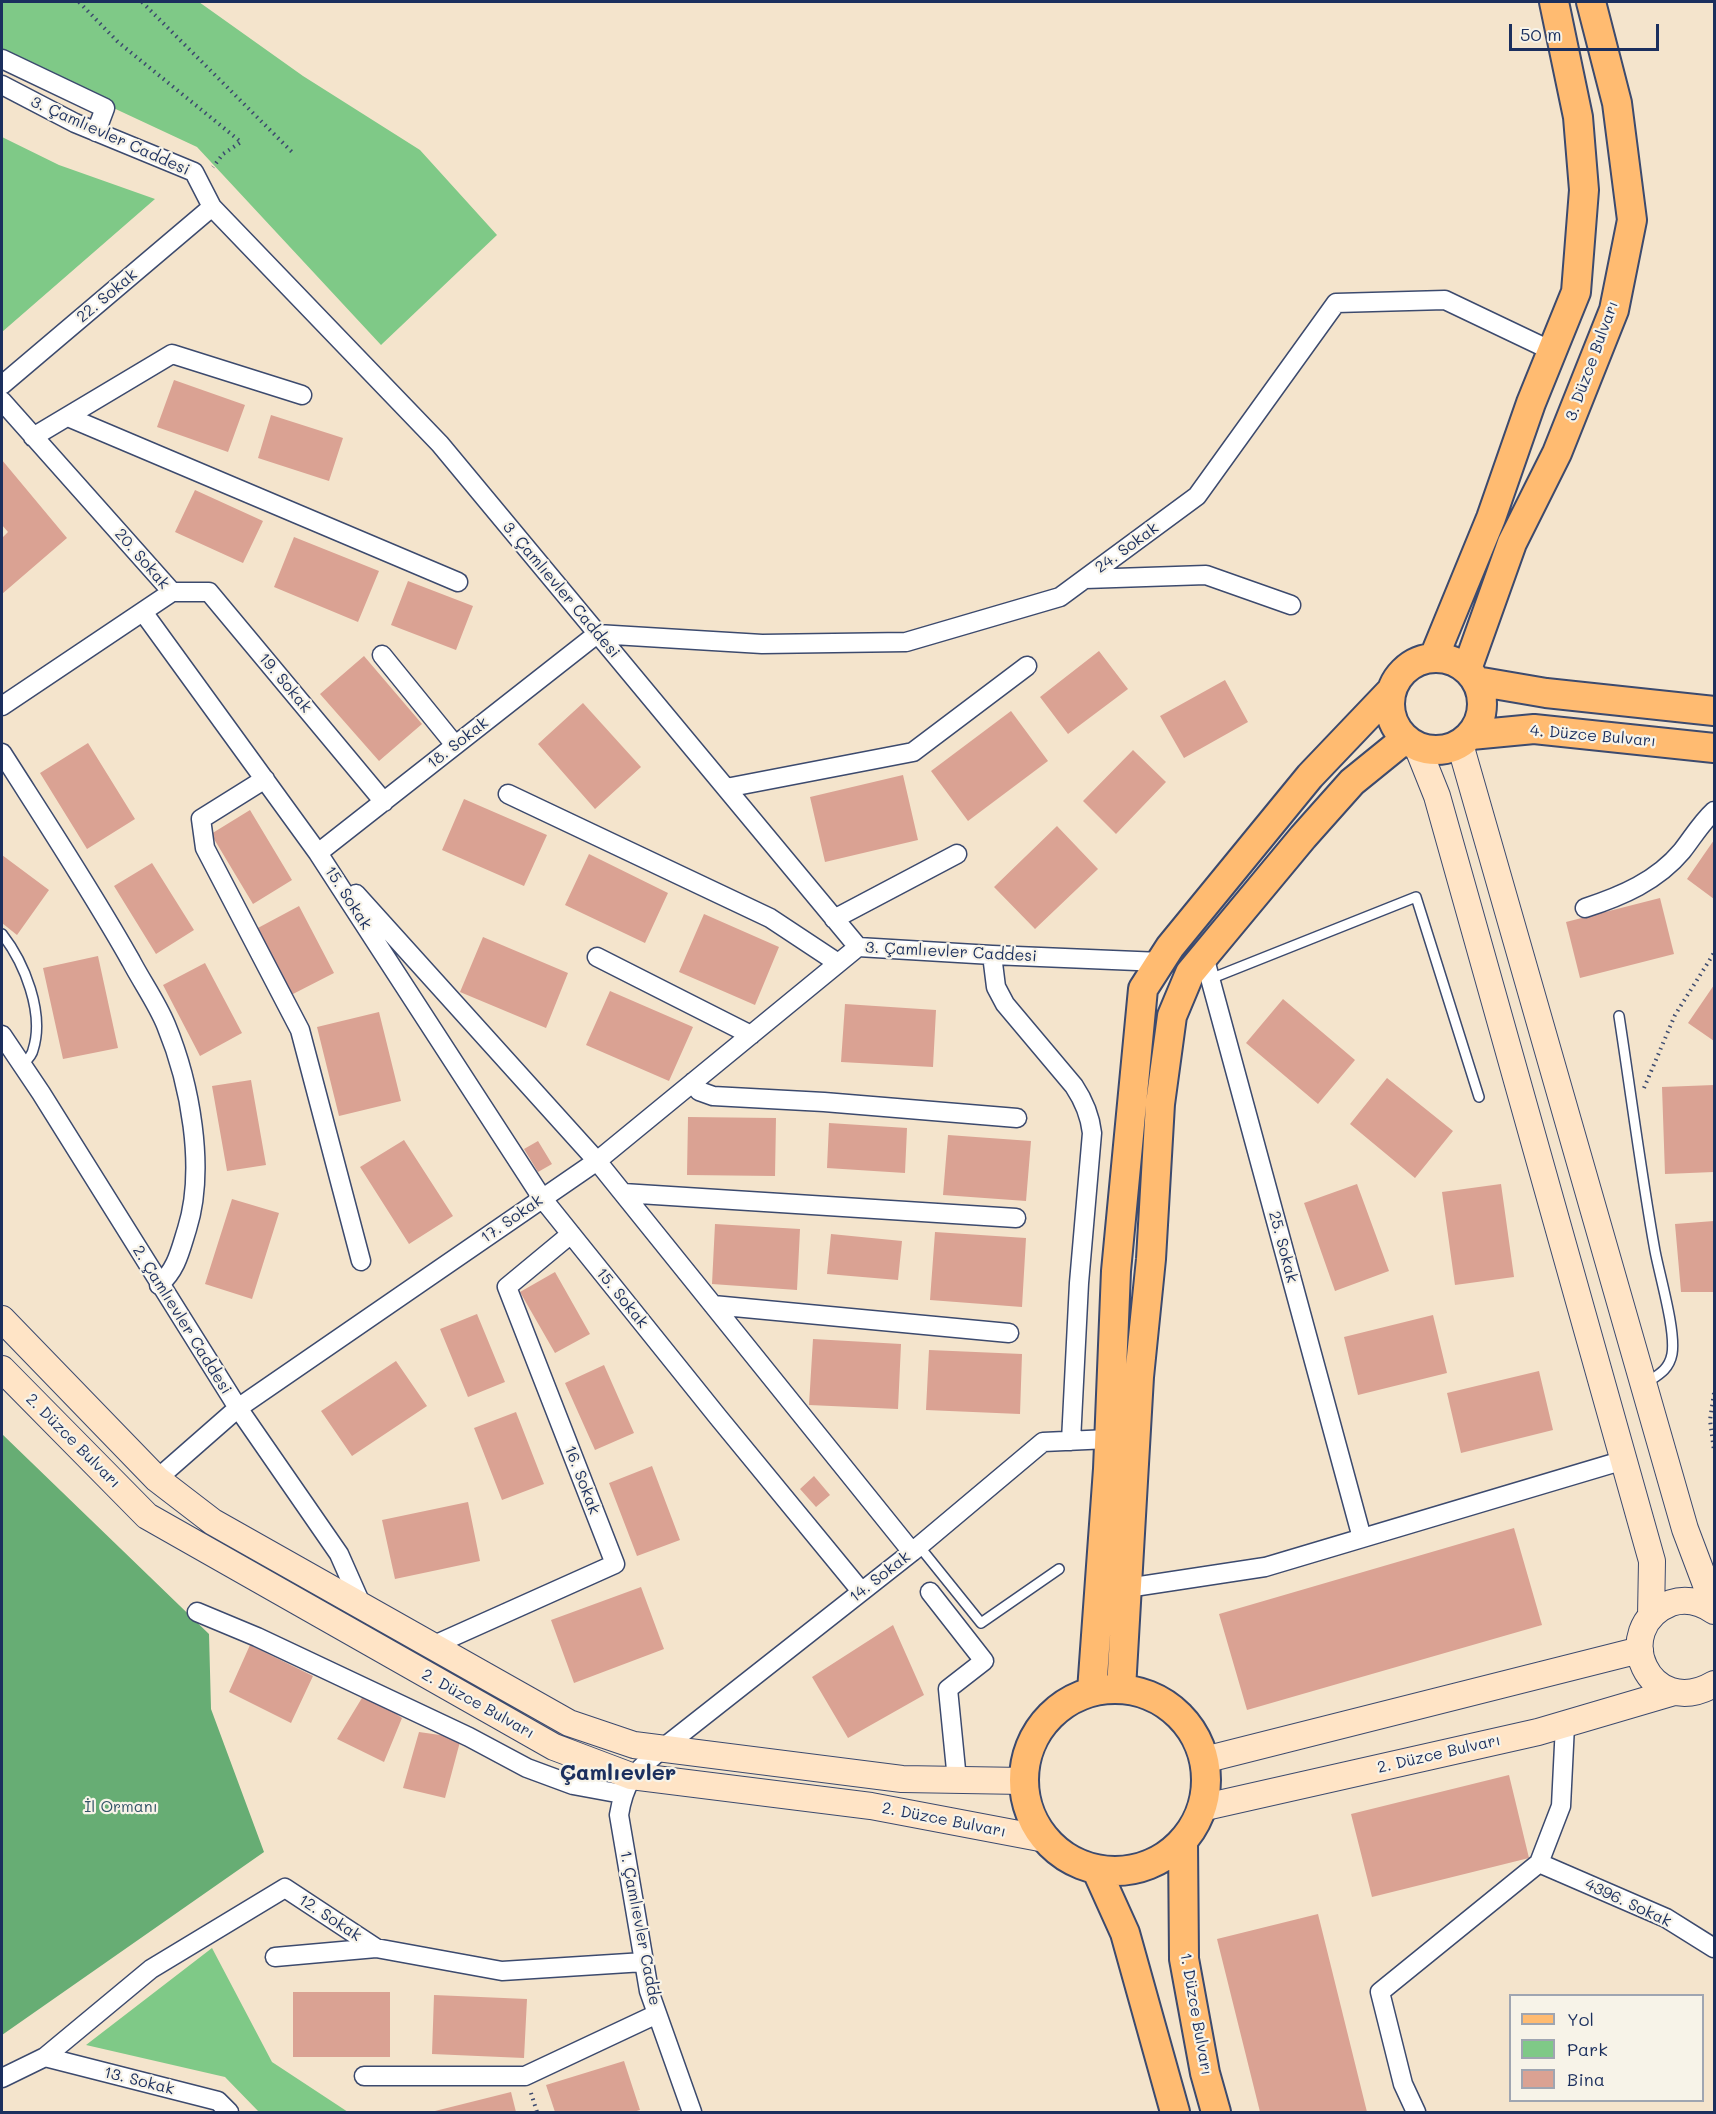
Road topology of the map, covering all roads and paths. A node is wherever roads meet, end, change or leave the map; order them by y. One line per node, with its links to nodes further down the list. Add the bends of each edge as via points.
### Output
1 (78, 2): 9 (path, via 118,42 242,142 223,154)
2 (142, 2): 8 (path)
3 (1554, 2): 11 (main road, via 1578,117 1584,190 1576,292)
4 (1591, 2): 26 (main road, 3. Düzce Bulvarı, via 1617,103 1632,220 1614,310 1557,453 1512,543)
5 (2, 59): 7 (street, via 105,108)
6 (2, 85): 7 (street, 3. Çamlıevler Caddesi)
7 (96, 132): 9 (street, 3. Çamlıevler Caddesi, via 194,172)
8 (293, 153)
9 (200, 183): 10 (street, 3. Çamlıevler Caddesi)
10 (212, 207): 12 (street, 22. Sokak); 22 (street, 3. Çamlıevler Caddesi, via 440,444)
11 (1552, 351): 17 (street, 24. Sokak, via 1444,300 1336,303 1197,496); 24 (main road, via 1491,518)
12 (2, 386)
13 (302, 395): 15 (street, via 172,354)
14 (2, 401): 16 (street, 20. Sokak)
15 (68, 417): 16 (street); 18 (street)
16 (33, 437): 19 (street, 20. Sokak)
17 (1085, 579): 20 (street, via 1206,574); 22 (street, 24. Sokak, via 1060,597 906,642 762,644)
18 (458, 582)
19 (172, 592): 21 (street, 20. Sokak); 38 (street, 19. Sokak, via 209,592)
20 (1292, 605)
21 (143, 612): 28 (street, 20. Sokak); 35 (street)
22 (597, 633): 32 (street, 18. Sokak); 36 (street, 3. Çamlıevler Caddesi)
23 (382, 655): 32 (street)
24 (1434, 657): 26 (main road, via 1457,662); 27 (main road, via 1408,667)
25 (1027, 666): 36 (street, via 913,752)
26 (1472, 675): 29 (main road, via 1546,693); 30 (main road, via 1481,694 1482,709 1479,723)
27 (1392, 690): 31 (main road, via 1391,716); 49 (main road, via 1310,776)
28 (2, 706)
29 (1714, 711)
30 (1465, 739): 31 (main road, via 1446,749 1431,750); 33 (main road, 4. Düzce Bulvarı, via 1534,729); 71 (main road)
31 (1411, 742): 51 (main road, via 1352,782 1303,837); 77 (main road, via 1437,795)
32 (455, 745): 38 (street, 18. Sokak)
33 (1714, 748)
34 (2, 753): 66 (street, via 106,917 165,1023 174,1048 197,1161 195,1193 171,1274)
35 (265, 779): 40 (street); 65 (street, via 201,819 205,848 300,1030)
36 (726, 789): 43 (street, 3. Çamlıevler Caddesi)
37 (508, 794): 50 (street, via 770,918)
38 (384, 802): 40 (street, 18. Sokak)
39 (1714, 811): 42 (street, via 1681,852 1656,875)
40 (318, 853): 60 (street, 15. Sokak); 62 (street, 15. Sokak)
41 (957, 854): 43 (street)
42 (1586, 908)
43 (834, 919): 45 (street, 3. Çamlıevler Caddesi)
44 (2, 934): 55 (lane, via 17,957 33,1000 33,1052)
45 (858, 947): 47 (street, 3. Çamlıevler Caddesi); 50 (street, 17. Sokak)
46 (1714, 953): 58 (path, via 1675,1016 1653,1070)
47 (992, 955): 49 (street, 3. Çamlıevler Caddesi); 75 (street, via 996,987 1005,1004 1074,1086 1090,1120)
48 (597, 957): 54 (street)
49 (1161, 962): 74 (main road, via 1143,989 1116,1271)
50 (838, 963): 54 (street, 17. Sokak)
51 (1207, 968): 57 (lane, via 1416,897); 79 (street, 25. Sokak); 82 (main road, via 1190,973 1172,1016 1160,1104)
52 (1619, 1016): 58 (lane)
53 (2, 1035): 55 (street, 2. Çamlıevler Caddesi)
54 (751, 1035): 56 (street, 17. Sokak)
55 (22, 1065): 66 (street, 2. Çamlıevler Caddesi)
56 (693, 1082): 59 (street, via 699,1090 713,1096); 60 (street, 17. Sokak)
57 (1479, 1097)
58 (1632, 1103): 71 (lane, via 1673,1347 1663,1373)
59 (1017, 1118)
60 (597, 1161): 61 (street, 15. Sokak); 62 (street, 17. Sokak)
61 (623, 1193): 63 (street); 67 (street, 15. Sokak)
62 (542, 1198): 64 (street, 15. Sokak); 73 (street, 17. Sokak)
63 (1016, 1218)
64 (571, 1234): 83 (street, 15. Sokak); 90 (street, 16. Sokak, via 507,1287 615,1564)
65 (361, 1261)
66 (159, 1285): 73 (street, 2. Çamlıevler Caddesi)
67 (713, 1305): 69 (street); 80 (street, 15. Sokak)
68 (2, 1319): 78 (main road, 2. Düzce Bulvarı)
69 (1009, 1333)
70 (2, 1369): 102 (main road, 2. Düzce Bulvarı, via 147,1516)
71 (1643, 1384): 86 (main road, via 1685,1528)
72 (1714, 1393): 76 (path, via 1710,1420)
73 (238, 1408): 78 (street, 17. Sokak); 85 (street, 2. Çamlıevler Caddesi, via 339,1554)
74 (1109, 1439): 75 (street, 14. Sokak); 94 (main road)
75 (1071, 1441): 80 (street, 14. Sokak, via 1044,1442)
76 (1714, 1451)
77 (1624, 1460): 79 (street); 89 (main road, via 1652,1561)
78 (157, 1479): 85 (main road, 2. Düzce Bulvarı, via 213,1522)
79 (1362, 1538): 82 (street, via 1265,1567)
80 (916, 1549): 81 (lane, via 981,1623); 83 (street, 14. Sokak)
81 (1059, 1569)
82 (1127, 1588): 93 (main road)
83 (861, 1591): 98 (street, 14. Sokak)
84 (930, 1592): 100 (street, via 984,1661 948,1689)
85 (362, 1606): 90 (main road, 2. Düzce Bulvarı)
86 (1714, 1606)
87 (1714, 1611): 89 (main road, via 1705,1604 1676,1602)
88 (197, 1612): 102 (street, via 469,1737 527,1768 573,1785)
89 (1651, 1616): 91 (main road, via 1640,1638)
90 (432, 1646): 98 (main road, 2. Düzce Bulvarı, via 569,1723 634,1745)
91 (1640, 1650): 95 (main road, via 1650,1677); 99 (main road)
92 (1714, 1684): 95 (main road, 2. Düzce Bulvarı)
93 (1121, 1689): 94 (main road); 99 (main road, via 1150,1695 1175,1711 1194,1733)
94 (1092, 1691): 101 (main road, via 1065,1703 1043,1724 1028,1751)
95 (1681, 1693): 96 (main road); 97 (main road, 2. Düzce Bulvarı)
96 (1714, 1703)
97 (1564, 1725): 103 (main road, 2. Düzce Bulvarı); 106 (street, via 1561,1806)
98 (663, 1748): 100 (main road, 2. Düzce Bulvarı, via 902,1779); 102 (street, 14. Sokak)
99 (1204, 1760): 103 (main road, via 1206,1789)
100 (957, 1780): 101 (main road, 2. Düzce Bulvarı)
101 (1024, 1780): 104 (main road, via 1029,1812)
102 (626, 1785): 104 (main road, 2. Düzce Bulvarı, via 871,1806); 111 (street, 1. Çamlıevler Cadde, via 619,1815)
103 (1201, 1808): 105 (main road)
104 (1045, 1839): 107 (main road, via 1068,1859)
105 (1183, 1842): 107 (main road, via 1158,1861 1129,1871); 119 (main road, 1. Düzce Bulvarı, via 1184,1959)
106 (1539, 1863): 109 (street, 4396. Sokak, via 1666,1918); 120 (street, via 1380,1992 1403,2084)
107 (1097, 1870): 118 (main road, via 1125,1933)
108 (376, 1948): 110 (street); 111 (street, 12. Sokak, via 502,1971); 113 (street, 12. Sokak, via 285,1888 151,1969)
109 (1714, 1948)
110 (275, 1958)
111 (644, 1962): 112 (street, 1. Çamlıevler Cadde)
112 (657, 2014): 114 (street, via 525,2076); 117 (street, 1. Çamlıevler Cadde)
113 (45, 2057): 115 (street, 12. Sokak); 116 (street, 13. Sokak, via 218,2101)
114 (364, 2076)
115 (2, 2078)
116 (229, 2112)
117 (692, 2112)
118 (1175, 2112)
119 (1216, 2112)
120 (1416, 2112)

